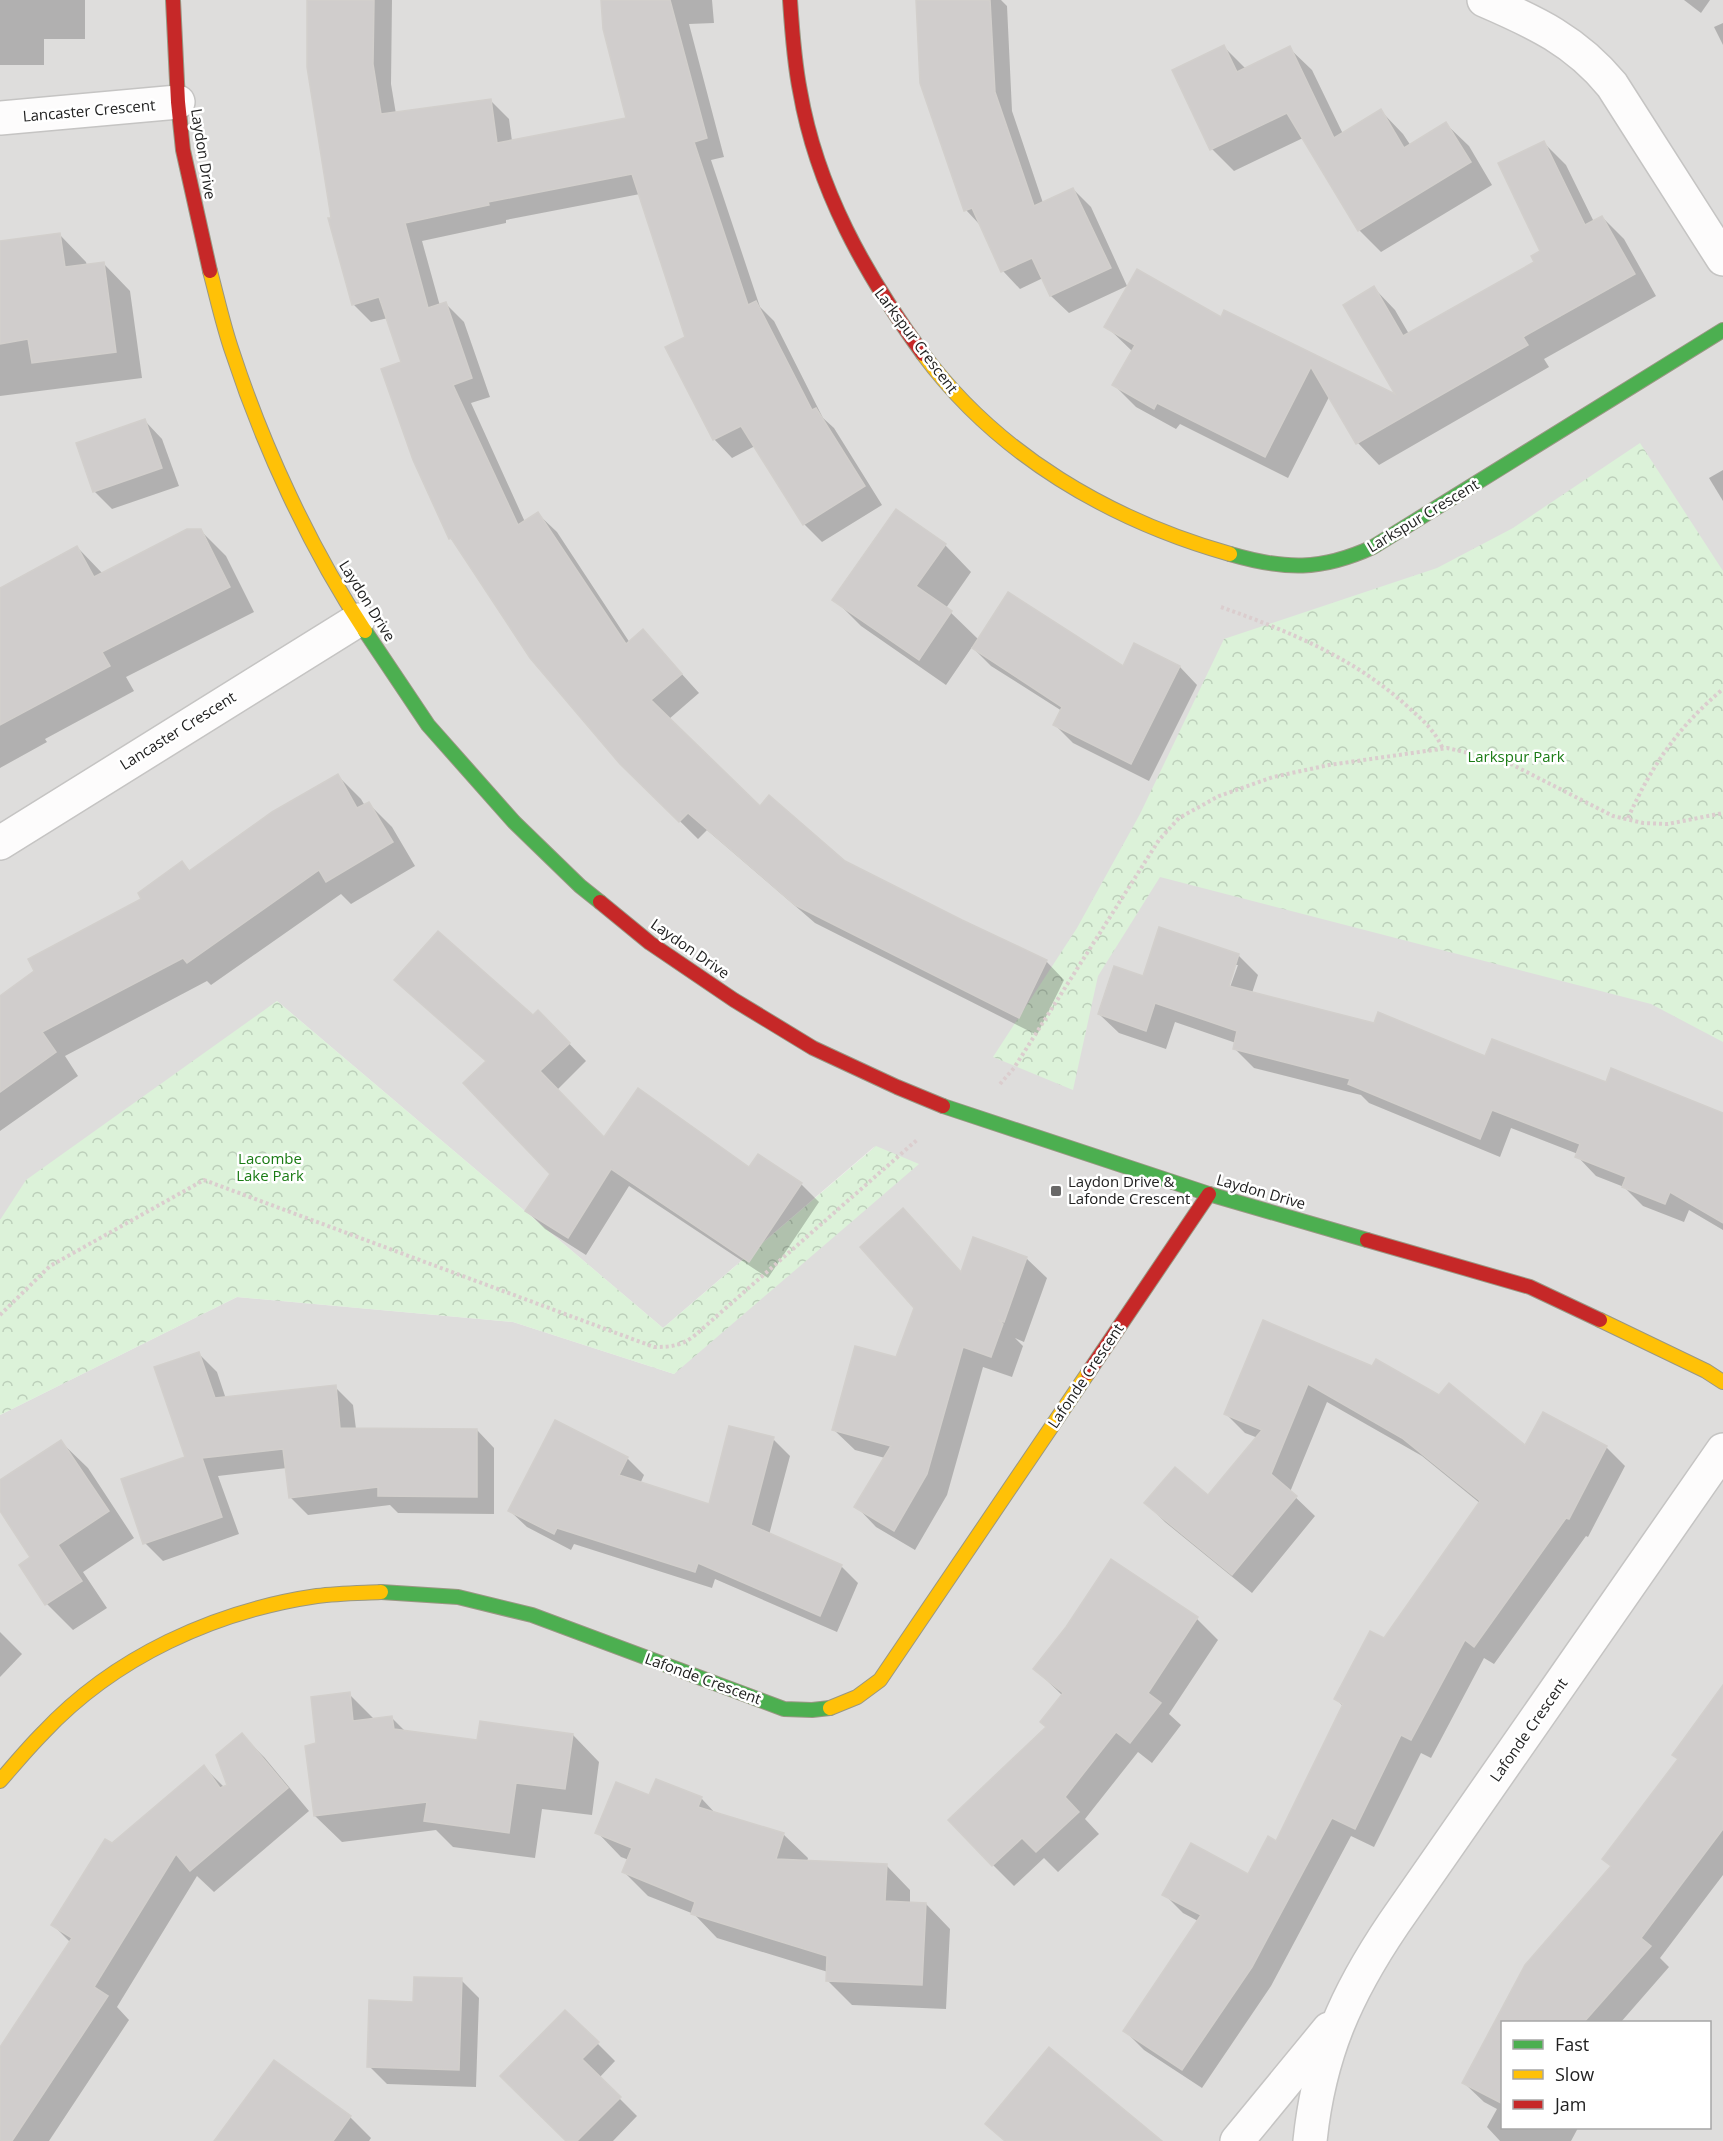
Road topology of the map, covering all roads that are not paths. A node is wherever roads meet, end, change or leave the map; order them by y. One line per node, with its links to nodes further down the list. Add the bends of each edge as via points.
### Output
1 (173, 0): 4 (street, Laydon Drive)
2 (790, 0): 7 (street, Larkspur Crescent, via 798,91 822,178 845,233 886,302 958,397 1014,447 1062,481 1168,533 1250,560 1310,565 1338,562 1393,535)
3 (1484, 0): 6 (street, via 1559,35 1599,69)
4 (178, 102): 5 (street, Lancaster Crescent); 8 (street, Laydon Drive, via 183,150 201,236 245,389 305,525)
5 (0, 118)
6 (1723, 259)
7 (1723, 330)
8 (358, 620): 9 (street, Lancaster Crescent); 10 (street, Laydon Drive, via 428,724 514,822 580,886 651,943 734,1000 813,1048 897,1087 959,1112)
9 (0, 843)
10 (1209, 1194): 11 (street, Laydon Drive, via 1530,1287); 13 (street, Lafonde Crescent, via 880,1680 852,1700 818,1711 784,1709 532,1615 493,1605 406,1592 332,1594 238,1612 191,1629 153,1650 81,1697)
11 (1723, 1382)
12 (1723, 1450): 14 (street, Lafonde Crescent, via 1388,1933)
13 (0, 1781)
14 (1341, 2013): 15 (street, Lafonde Crescent); 16 (street, Lafonde Crescent, via 1323,2067)
15 (1238, 2141)
16 (1310, 2141)

